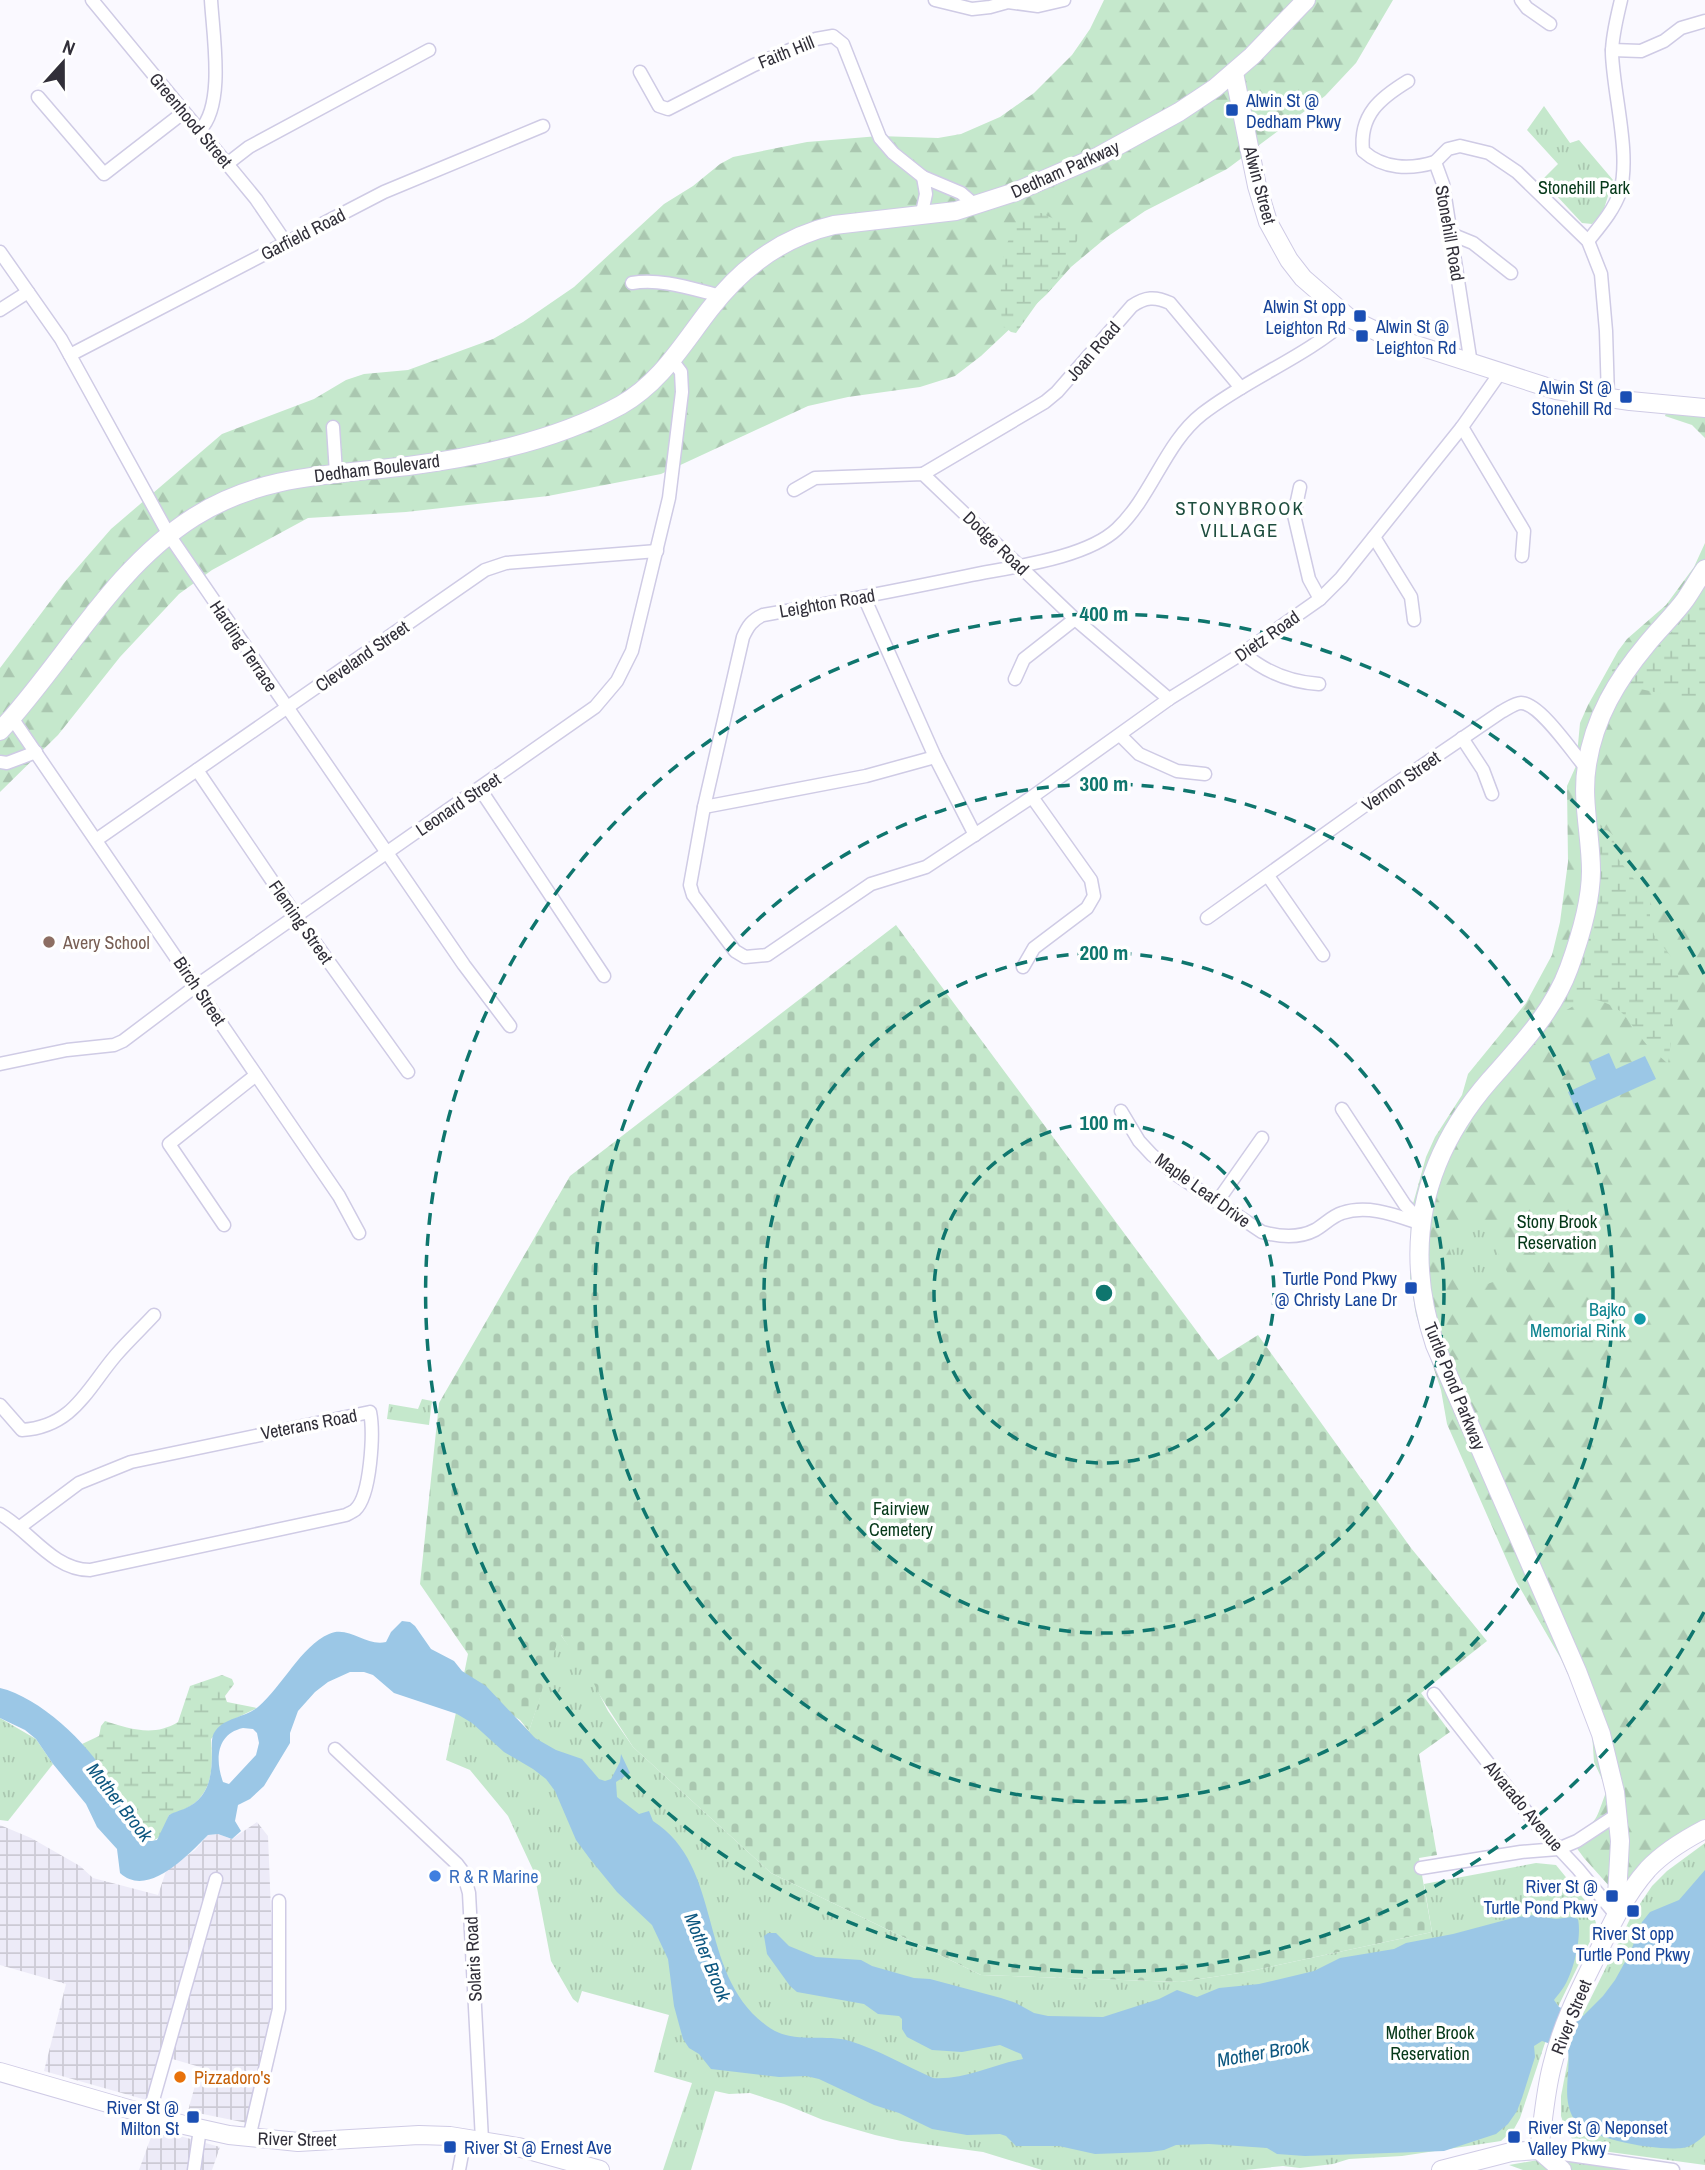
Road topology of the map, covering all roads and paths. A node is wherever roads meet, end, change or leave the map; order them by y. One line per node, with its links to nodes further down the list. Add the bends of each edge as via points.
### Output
1 (92, 0): 17 (street, Greenhood Street)
2 (212, 0): 19 (street, via 215,97)
3 (935, 0): 8 (street, via 972,9)
4 (1064, 0): 8 (street, via 1038,6)
5 (1306, 0): 14 (main road, Dedham Parkway)
6 (1521, 0): 10 (street)
7 (1620, 0): 12 (street)
8 (1007, 1)
9 (1705, 21): 12 (street, via 1681,28 1641,51)
10 (1550, 24)
11 (429, 50): 21 (street, via 249,147)
12 (1612, 50): 26 (street, via 1618,92 1620,192)
13 (640, 72): 22 (street, Faith Hill, via 659,106 668,109 754,65 834,36 843,44 880,138)
14 (1234, 73): 23 (main road, Dedham Parkway, via 1179,112 1099,156); 35 (main road, Alwin Street, via 1256,186 1268,222 1303,278)
15 (1408, 81): 20 (street, via 1385,95 1370,114 1362,135 1363,151 1391,165 1418,168)
16 (38, 97): 17 (street, via 104,174)
17 (184, 112): 19 (street, Greenhood Street)
18 (542, 126): 27 (street, Garfield Road, via 406,182)
19 (200, 130): 21 (street, Greenhood Street)
20 (1435, 162): 25 (street, Stonehill Road); 26 (street, Stonehill Road, via 1448,149 1460,146 1489,153 1517,172)
21 (228, 164): 27 (street, Greenhood Street)
22 (923, 177): 23 (street, Faith Hill, via 961,193); 24 (street, via 926,194)
23 (976, 206): 24 (main road, Dedham Parkway)
24 (921, 217): 28 (main road, Dedham Parkway, via 834,225)
25 (1451, 234): 30 (street, via 1473,243); 38 (street, Stonehill Road)
26 (1588, 241): 41 (street, Stonehill Road, via 1601,274)
27 (286, 243): 36 (street, Garfield Road)
28 (780, 244): 33 (main road, Dedham Boulevard)
29 (0, 252): 32 (street, Harding Terrace)
30 (1511, 273)
31 (632, 284): 33 (street, via 662,283)
32 (28, 292): 34 (street); 36 (street, Harding Terrace)
33 (721, 296): 37 (main road, Dedham Boulevard)
34 (0, 310)
35 (1349, 318): 38 (main road, Alwin Street); 40 (street, Leighton Road)
36 (70, 355): 49 (street, Harding Terrace)
37 (672, 360): 45 (main road, Dedham Boulevard, via 637,395 573,426 467,456); 51 (street, Leonard Street, via 682,380 681,412)
38 (1471, 364): 39 (main road, Alwin Street)
39 (1500, 373): 41 (main road, Alwin Street, via 1556,390); 44 (street, Dietz Road)
40 (1241, 388): 46 (street, Joan Road, via 1170,303 1141,300 1045,402); 53 (street, Leighton Road, via 1191,423 1117,529 1076,552)
41 (1608, 398): 42 (main road, Alwin Street)
42 (1705, 408)
43 (333, 427): 45 (street)
44 (1462, 427): 50 (street, Dietz Road); 52 (street, via 1524,531)
45 (336, 473): 49 (main road, Dedham Boulevard, via 288,479 240,494)
46 (923, 474): 48 (street, via 815,478); 53 (street, Dodge Road)
47 (1300, 488): 56 (street, via 1294,515 1309,579)
48 (794, 490)
49 (169, 535): 63 (street, Harding Terrace); 64 (main road, Dedham Boulevard, via 128,573)
50 (1374, 537): 56 (street, Dietz Road); 58 (street, via 1410,597)
51 (657, 551): 63 (street, Cleveland Street, via 495,566); 74 (street, Leonard Street, via 638,633 617,681 582,718)
52 (1522, 556)
53 (1019, 565): 55 (street, Leighton Road); 57 (street, Dodge Road)
54 (1705, 569): 71 (main road, Turtle Pond Parkway, via 1608,698)
55 (864, 597): 69 (street); 77 (street, Leighton Road, via 764,615 748,626)
56 (1320, 599): 59 (street, Dietz Road)
57 (1075, 618): 60 (street, via 1024,659); 62 (street, Dodge Road)
58 (1414, 620)
59 (1243, 653): 61 (street, via 1258,666 1294,682); 62 (street, Dietz Road)
60 (1015, 679)
61 (1319, 684)
62 (1169, 699): 66 (street, Dietz Road)
63 (287, 708): 72 (street, Cleveland Street); 80 (street, Harding Terrace)
64 (12, 718): 65 (main road, Dedham Boulevard); 68 (street, Birch Street)
65 (0, 731)
66 (1120, 735): 73 (street, via 1139,754 1177,771); 76 (street, Dietz Road)
67 (1462, 738): 71 (street, Vernon Street, via 1518,703 1529,704); 75 (street); 81 (street, Vernon Street)
68 (36, 752): 70 (street); 79 (street, Birch Street)
69 (935, 757): 77 (street, via 866,776); 78 (street)
70 (0, 762)
71 (1586, 768): 96 (main road, Turtle Pond Parkway, via 1590,891 1568,971 1522,1045 1462,1114 1433,1170)
72 (197, 770): 79 (street, Cleveland Street); 82 (street, Fleming Street)
73 (1205, 774)
74 (480, 789): 80 (street, Leonard Street); 86 (street)
75 (1492, 794)
76 (1032, 797): 78 (street, Dietz Road); 85 (street, via 1090,880 1094,895 1087,908 1034,948)
77 (704, 807): 78 (street, Leighton Road, via 690,885 693,895 745,957 767,955 871,884 926,867)
78 (975, 835)
79 (96, 840): 87 (street, Birch Street)
80 (387, 853): 82 (street, Leonard Street); 88 (street, Harding Terrace)
81 (1268, 876): 83 (street, Vernon Street); 84 (street)
82 (296, 916): 87 (street, Leonard Street); 90 (street, Fleming Street)
83 (1207, 918)
84 (1323, 955)
85 (1023, 967)
86 (604, 976)
87 (196, 986): 89 (street, Leonard Street, via 114,1045); 91 (street, Birch Street)
88 (510, 1026)
89 (0, 1064)
90 (408, 1072)
91 (256, 1075): 97 (street, via 169,1144); 98 (street, Birch Street)
92 (1342, 1109): 96 (street)
93 (1121, 1111): 95 (street, Maple Leaf Drive, via 1152,1155)
94 (1262, 1138): 95 (street)
95 (1217, 1202): 96 (street, Maple Leaf Drive, via 1262,1232 1278,1237 1303,1235 1341,1213 1357,1211 1375,1210)
96 (1422, 1224): 105 (main road, Turtle Pond Parkway, via 1418,1267 1433,1338 1595,1715)
97 (224, 1225)
98 (359, 1233)
99 (154, 1315): 100 (street, via 72,1411 51,1424 22,1430)
100 (0, 1405)
101 (0, 1514): 102 (street, Veterans Road)
102 (20, 1527): 102 (street, Veterans Road, via 59,1562 90,1570 346,1515 355,1510 364,1493 373,1446 370,1412 123,1465 63,1493)
103 (1434, 1694): 108 (street, Alvarado Avenue)
104 (335, 1749): 118 (street, Solaris Road, via 457,1864 466,1881)
105 (1618, 1814): 107 (main road, Turtle Pond Parkway); 108 (street)
106 (1705, 1829): 111 (main road, River Street, via 1663,1856)
107 (1620, 1842): 111 (main road, Turtle Pond Parkway); 113 (main road, Turtle Pond Parkway)
108 (1558, 1849): 109 (street); 113 (street, Alvarado Avenue)
109 (1421, 1868)
110 (216, 1879): 115 (street)
111 (1637, 1883): 113 (main road, River Street)
112 (279, 1900): 117 (street, via 279,2009)
113 (1616, 1916): 119 (main road, River Street, via 1572,2006 1556,2052)
114 (0, 2072): 115 (main road, River Street)
115 (149, 2114): 116 (main road, River Street)
116 (200, 2129): 117 (main road, River Street); 120 (street)
117 (249, 2138): 118 (main road, River Street, via 298,2142 419,2135)
118 (474, 2139): 121 (street, Solaris Road); 122 (main road, River Street)
119 (1539, 2150): 123 (main road, via 1511,2152); 124 (main road); 125 (street)
120 (194, 2170)
121 (459, 2170)
122 (600, 2170)
123 (1441, 2170)
124 (1562, 2170)
125 (1673, 2170)

